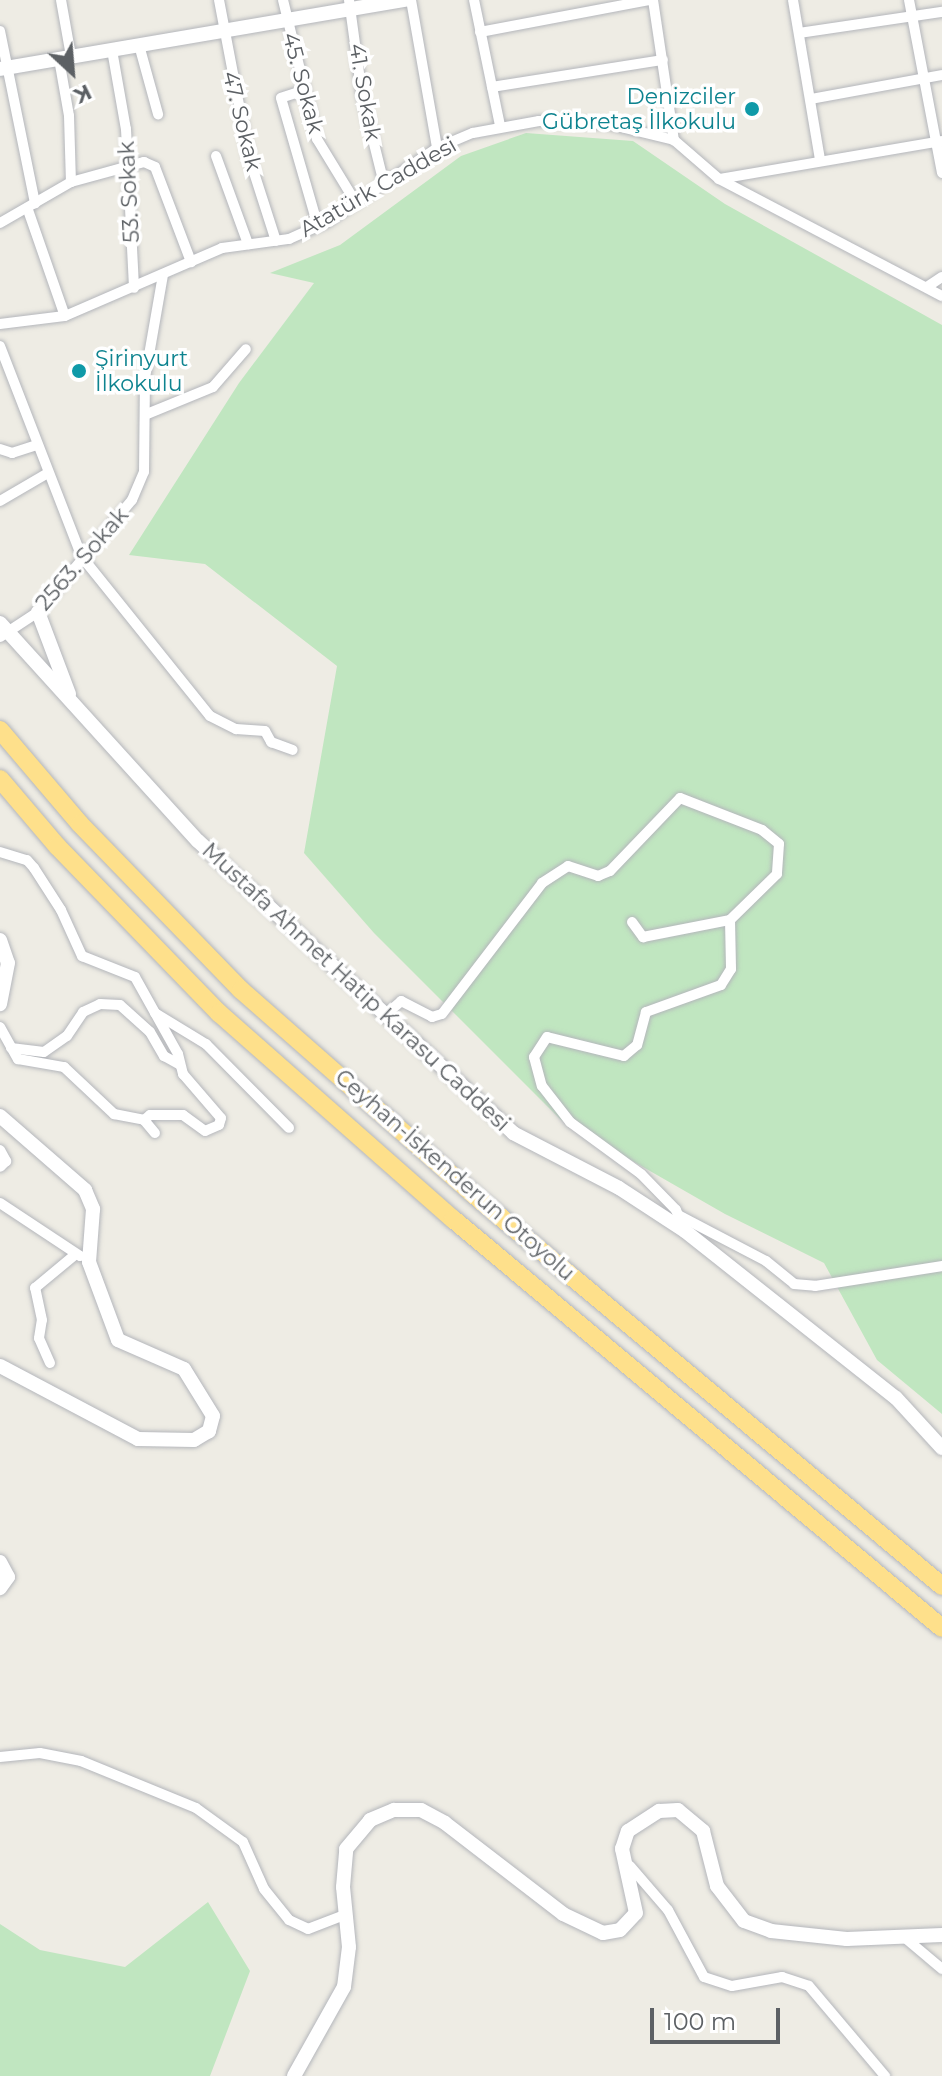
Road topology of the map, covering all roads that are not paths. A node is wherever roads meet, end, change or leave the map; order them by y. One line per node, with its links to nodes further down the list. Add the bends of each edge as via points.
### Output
1 (61, 0): 19 (street)
2 (219, 0): 14 (street, 47. Sokak)
3 (283, 0): 12 (street, 45. Sokak)
4 (408, 0): 9 (street); 31 (street)
5 (474, 0): 15 (street)
6 (651, 0): 15 (street); 20 (street)
7 (793, 0): 16 (street)
8 (909, 0): 11 (street)
9 (350, 4): 12 (street); 38 (street, 41. Sokak, via 362,95)
10 (942, 12): 11 (street)
11 (912, 17): 16 (street); 23 (street)
12 (287, 20): 14 (street); 25 (street, 45. Sokak)
13 (0, 31): 21 (street)
14 (224, 31): 17 (street); 43 (street, 47. Sokak, via 249,157)
15 (480, 32): 24 (street)
16 (799, 33): 26 (street)
17 (139, 45): 18 (street); 27 (street)
18 (112, 50): 19 (street); 34 (street, 53. Sokak)
19 (65, 58): 21 (street); 37 (street)
20 (663, 60): 24 (street); 29 (street)
21 (3, 68): 40 (street)
22 (942, 75): 23 (street)
23 (920, 78): 26 (street); 30 (street)
24 (492, 87): 28 (street)
25 (302, 91): 39 (street, 45. Sokak, via 317,139); 42 (street, via 281,98)
26 (811, 99): 33 (street)
27 (158, 114)
28 (500, 126): 29 (street, Atatürk Caddesi, via 539,121 608,124); 31 (street, Atatürk Caddesi)
29 (674, 140): 36 (street, Atatürk Caddesi)
30 (940, 142): 33 (street); 35 (street)
31 (437, 148): 38 (street, Atatürk Caddesi)
32 (216, 156): 44 (street)
33 (820, 159): 36 (street)
34 (129, 163): 37 (street); 45 (street, via 155,167); 49 (street, 53. Sokak)
35 (942, 173)
36 (719, 179): 48 (street, Atatürk Caddesi)
37 (71, 182): 40 (street)
38 (384, 184): 39 (street, Atatürk Caddesi)
39 (356, 203): 42 (street, Atatürk Caddesi)
40 (32, 206): 41 (street); 51 (street)
41 (0, 223)
42 (318, 226): 43 (street, Atatürk Caddesi)
43 (276, 241): 44 (street, Atatürk Caddesi)
44 (248, 244): 45 (street, Atatürk Caddesi, via 222,248)
45 (191, 262): 46 (street, Atatürk Caddesi)
46 (163, 275): 49 (street, Atatürk Caddesi); 55 (street, 2563. Sokak, via 145,378)
47 (942, 277): 48 (street)
48 (927, 287): 50 (street, Atatürk Caddesi)
49 (134, 288): 51 (street, Atatürk Caddesi)
50 (942, 296)
51 (65, 316): 52 (street, Atatürk Caddesi)
52 (0, 324)
53 (0, 346): 56 (street)
54 (246, 349): 55 (street, via 213,387)
55 (147, 414): 60 (street, 2563. Sokak, via 144,472 132,500)
56 (37, 445): 57 (street, via 12,453); 58 (street)
57 (0, 449)
58 (48, 473): 59 (street); 60 (street)
59 (0, 501)
60 (82, 557): 61 (street, 2563. Sokak); 65 (street, via 210,716 236,729 265,731 271,742)
61 (38, 612): 62 (street, 2563. Sokak); 63 (street, via 51,657)
62 (3, 631): 63 (street, Mustafa Ahmet Hatip Karasu Caddesi)
63 (80, 712): 73 (street, Mustafa Ahmet Hatip Karasu Caddesi, via 198,841)
64 (0, 730): 92 (highway, Ceyhan-İskenderun Otoyolu, via 80,824 241,990 473,1194)
65 (293, 750)
66 (0, 779): 94 (highway, Ceyhan-İskenderun Otoyolu, via 57,846 219,1013 453,1219)
67 (0, 852): 72 (street, via 27,860 61,910 82,956 135,977)
68 (730, 920): 69 (street, via 643,937); 73 (street, via 777,874 779,844 762,830 680,798 610,871 598,876 568,866 542,883 442,1014 432,1017 401,1001); 84 (street, via 731,969 721,985 646,1012 637,1045 624,1056 547,1037 534,1057 542,1086 570,1122 641,1174)
69 (632, 922)
70 (0, 940): 71 (street, via 8,963)
71 (0, 1004)
72 (155, 1013): 76 (street); 79 (street, via 206,1044)
73 (384, 1016): 85 (street, Mustafa Ahmet Hatip Karasu Caddesi, via 513,1133 619,1188)
74 (0, 1027): 75 (street)
75 (11, 1048): 76 (street, via 44,1052 67,1036 83,1012 100,1004 120,1005 150,1032 164,1056); 78 (street, via 32,1066 64,1067 114,1114)
76 (180, 1065): 78 (street, via 199,1098 221,1118 219,1125 205,1131 173,1113)
77 (0, 1116): 86 (street, via 85,1190 93,1209)
78 (144, 1120): 80 (street)
79 (289, 1128)
80 (155, 1133)
81 (0, 1150): 82 (street, via 6,1161)
82 (0, 1167)
83 (3, 1207): 86 (street)
84 (678, 1215): 85 (street); 87 (street, via 766,1261 794,1284 815,1286)
85 (685, 1231): 90 (street, Mustafa Ahmet Hatip Karasu Caddesi, via 896,1398)
86 (82, 1258): 88 (street, via 35,1288 42,1320 39,1338); 89 (street, via 118,1340 184,1369 213,1416 209,1431 194,1440 138,1439)
87 (942, 1266)
88 (50, 1363)
89 (0, 1366)
90 (942, 1448)
91 (0, 1562): 93 (street, via 8,1577)
92 (942, 1586)
93 (0, 1588)
94 (942, 1628)
95 (0, 1757): 97 (street, via 40,1753 81,1761 196,1808 243,1842 264,1889 289,1920 308,1929)
96 (630, 1866): 97 (street, via 636,1913 620,1930 603,1933 563,1914 445,1823 421,1810 394,1810 370,1820 346,1849); 99 (street, via 622,1849 628,1831 659,1811 678,1810 703,1831 717,1886 744,1921 771,1931); 102 (street, via 668,1910 704,1977 732,1986 782,1977 809,1986)
97 (345, 1915): 101 (street, via 349,1947 344,1987)
98 (942, 1935): 99 (street)
99 (904, 1937): 100 (street)
100 (942, 1969)
101 (294, 2076)
102 (885, 2076)

